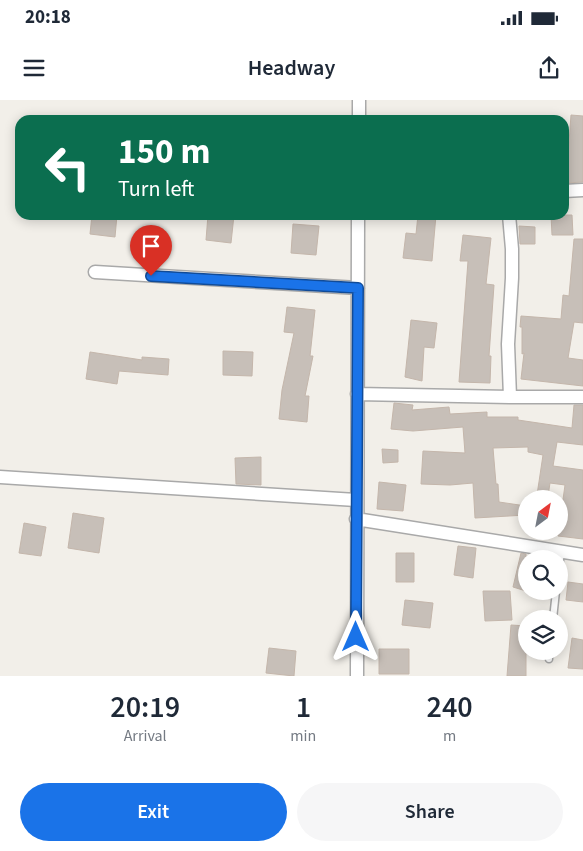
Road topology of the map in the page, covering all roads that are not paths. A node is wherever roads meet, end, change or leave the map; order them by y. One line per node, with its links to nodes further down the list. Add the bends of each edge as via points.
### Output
1 (359, 100): 2 (street)
2 (358, 115)
3 (583, 190): 4 (street)
4 (569, 191)
5 (358, 220): 8 (street)
6 (509, 220): 11 (street)
7 (95, 272): 8 (street)
8 (358, 288): 9 (street)
9 (357, 394): 11 (street); 13 (street)
10 (583, 397): 11 (street)
11 (510, 398)
12 (0, 477): 13 (street)
13 (356, 500): 14 (street)
14 (356, 519): 15 (street); 18 (street)
15 (549, 550)
16 (568, 553): 17 (street)
17 (583, 555)
18 (357, 676)

